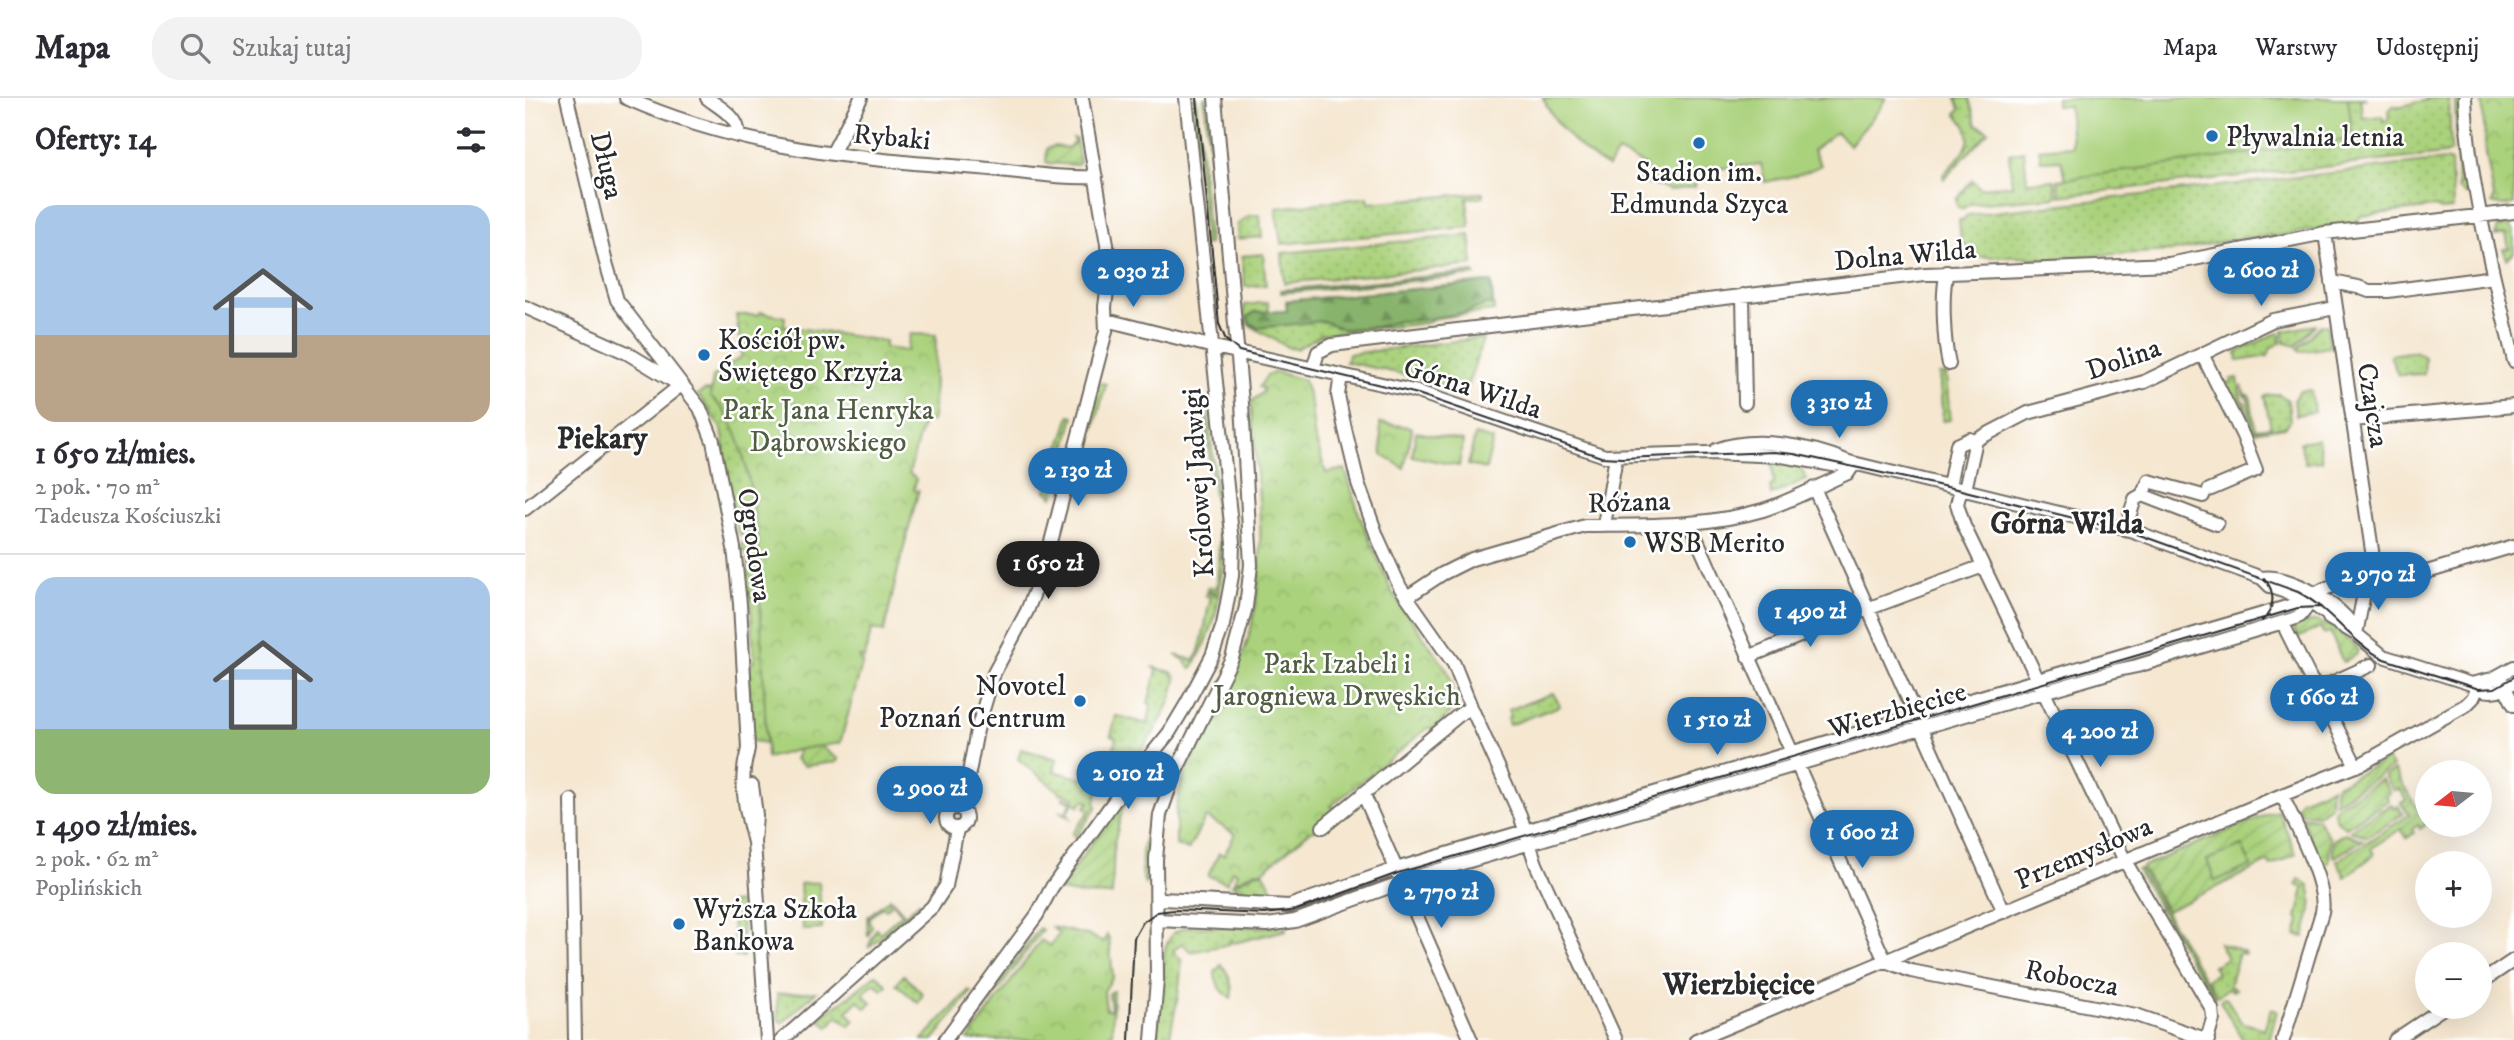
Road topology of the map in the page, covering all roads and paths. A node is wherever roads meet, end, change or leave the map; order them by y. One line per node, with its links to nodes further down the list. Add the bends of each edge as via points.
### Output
1 (567, 98): 15 (street, Długa)
2 (626, 98): 9 (street, Rybaki, via 684,122)
3 (707, 98): 9 (street, via 736,122)
4 (861, 98): 10 (street)
5 (1082, 98): 11 (street)
6 (1186, 98): 23 (street, Królowej Jadwigi)
7 (1215, 98): 24 (street, Królowej Jadwigi)
8 (2465, 98): 13 (street)
9 (738, 136): 10 (street, Rybaki)
10 (832, 154): 11 (street, Rybaki)
11 (1096, 177): 22 (street, via 1107,244)
12 (2514, 212): 13 (street, Dolna Wilda)
13 (2481, 215): 14 (street, Dolna Wilda); 17 (street)
14 (2325, 233): 16 (street, Dolna Wilda, via 2161,264); 18 (street, Czajcza)
15 (601, 244): 30 (street, Ogrodowa, via 617,300)
16 (1947, 272): 19 (street, Dolna Wilda); 27 (street)
17 (2494, 277): 18 (street, via 2388,291); 26 (street)
18 (2332, 282): 21 (street, Czajcza)
19 (1743, 295): 28 (street, Dolna Wilda, via 1332,345 1318,352); 31 (street)
20 (525, 307): 30 (street, via 627,353)
21 (2335, 307): 25 (street, Dolina, via 2273,320); 33 (street, Czajcza)
22 (1106, 320): 23 (street, Górna Wilda); 91 (street, via 1045,565 994,673 977,730 962,810 965,823 957,829 946,886 932,907)
23 (1217, 347): 24 (street, Górna Wilda); 58 (street, Królowej Jadwigi, via 1233,558 1223,625)
24 (1238, 352): 28 (street, Górna Wilda); 60 (street, Królowej Jadwigi, via 1252,558 1243,622)
25 (2202, 354): 37 (street, Dolina, via 2132,386 2021,416 1980,436); 38 (street, via 2256,470 2206,493 2149,481)
26 (2514, 361)
27 (1949, 365)
28 (1313, 369): 29 (street, Górna Wilda)
29 (1341, 375): 34 (street, Górna Wilda, via 1423,394); 48 (street, via 1338,395 1358,483)
30 (681, 385): 39 (street); 90 (street, Ogrodowa, via 700,408 709,429 734,548 747,761 743,766 754,842)
31 (1745, 403)
32 (2514, 406): 33 (street)
33 (2352, 419): 47 (street, Czajcza, via 2374,564)
34 (1616, 457): 35 (street, Górna Wilda, via 1709,453); 43 (street)
35 (1852, 463): 36 (street, Różana, via 1848,473); 37 (street, Górna Wilda)
36 (1814, 488): 41 (street, Różana, via 1762,510); 51 (street)
37 (1958, 488): 45 (street, Dolina, via 1961,518); 46 (street, Górna Wilda, via 2133,531)
38 (2142, 495): 40 (street, via 2135,499); 42 (street)
39 (525, 509)
40 (2130, 514)
41 (1690, 524): 43 (street, Różana); 55 (street)
42 (2217, 524)
43 (1604, 525): 48 (street, Różana, via 1574,528 1472,559)
44 (2514, 546): 47 (street, Wierzbięcice, via 2386,584)
45 (1983, 566): 51 (street); 62 (street, Dolina)
46 (2262, 578): 49 (street, Górna Wilda, via 2272,576); 50 (street, Górna Wilda)
47 (2367, 583): 49 (street, Wierzbięcice, via 2352,579); 54 (street, Czajcza)
48 (1407, 597): 66 (street, via 1454,664)
49 (2311, 599): 50 (street, Wierzbięcice); 52 (street); 54 (street, via 2345,617)
50 (2295, 605): 52 (street); 62 (street, Wierzbięcice, via 2141,665)
51 (1868, 610): 55 (street); 67 (street)
52 (2337, 621): 54 (street)
53 (2286, 630): 64 (street)
54 (2356, 634): 63 (street, via 2387,657)
55 (1748, 657): 68 (street)
56 (2371, 666): 64 (street)
57 (2514, 667): 59 (street)
58 (1204, 671): 60 (street); 92 (street, Królowej Jadwigi, via 1168,733 1120,793)
59 (2500, 675): 61 (street); 63 (street)
60 (1223, 678): 80 (street, Królowej Jadwigi, via 1162,805)
61 (2509, 685): 63 (street, via 2490,692); 65 (street)
62 (2042, 686): 67 (street, Wierzbięcice); 77 (street, Dolina)
63 (2474, 687): 70 (street, Przemysłowa, via 2473,698 2466,705)
64 (2318, 689): 70 (street)
65 (2514, 705)
66 (1471, 707): 71 (street); 75 (street)
67 (1919, 722): 68 (street, Wierzbięcice); 69 (street, Wierzbięcice); 81 (street)
68 (1791, 752): 69 (street); 75 (street, Wierzbięcice)
69 (1797, 765): 76 (street, Wierzbięcice); 85 (street)
70 (2356, 766): 72 (street, Przemysłowa)
71 (1363, 793): 74 (street); 78 (street)
72 (2282, 795): 77 (street, Przemysłowa); 98 (street, via 2324,899)
73 (571, 800): 89 (street)
74 (1323, 827)
75 (1524, 831): 76 (street); 78 (street, Wierzbięcice)
76 (1529, 844): 79 (street, Wierzbięcice); 95 (street)
77 (2125, 861): 81 (street, Przemysłowa); 97 (street, Dolina, via 2212,1009)
78 (1396, 869): 79 (street); 80 (street, Wierzbięcice, via 1289,906)
79 (1401, 882): 82 (street, Wierzbięcice, via 1291,922); 94 (street)
80 (1157, 902): 82 (street, Królowej Jadwigi)
81 (2004, 912): 83 (street, Przemysłowa)
82 (1157, 920): 93 (street, Królowej Jadwigi)
83 (1911, 950): 85 (street, Przemysłowa); 86 (street)
84 (2514, 960): 87 (street)
85 (1885, 961): 86 (street, Robocza); 96 (street, Przemysłowa)
86 (1924, 973): 97 (street, Robocza, via 2136,1014)
87 (2492, 975)
88 (2427, 1019): 99 (street)
89 (575, 1040)
90 (767, 1040)
91 (782, 1040)
92 (945, 1040)
93 (1151, 1040)
94 (1471, 1040)
95 (1616, 1040)
96 (1696, 1040)
97 (2208, 1040)
98 (2283, 1040)
99 (2396, 1040)

